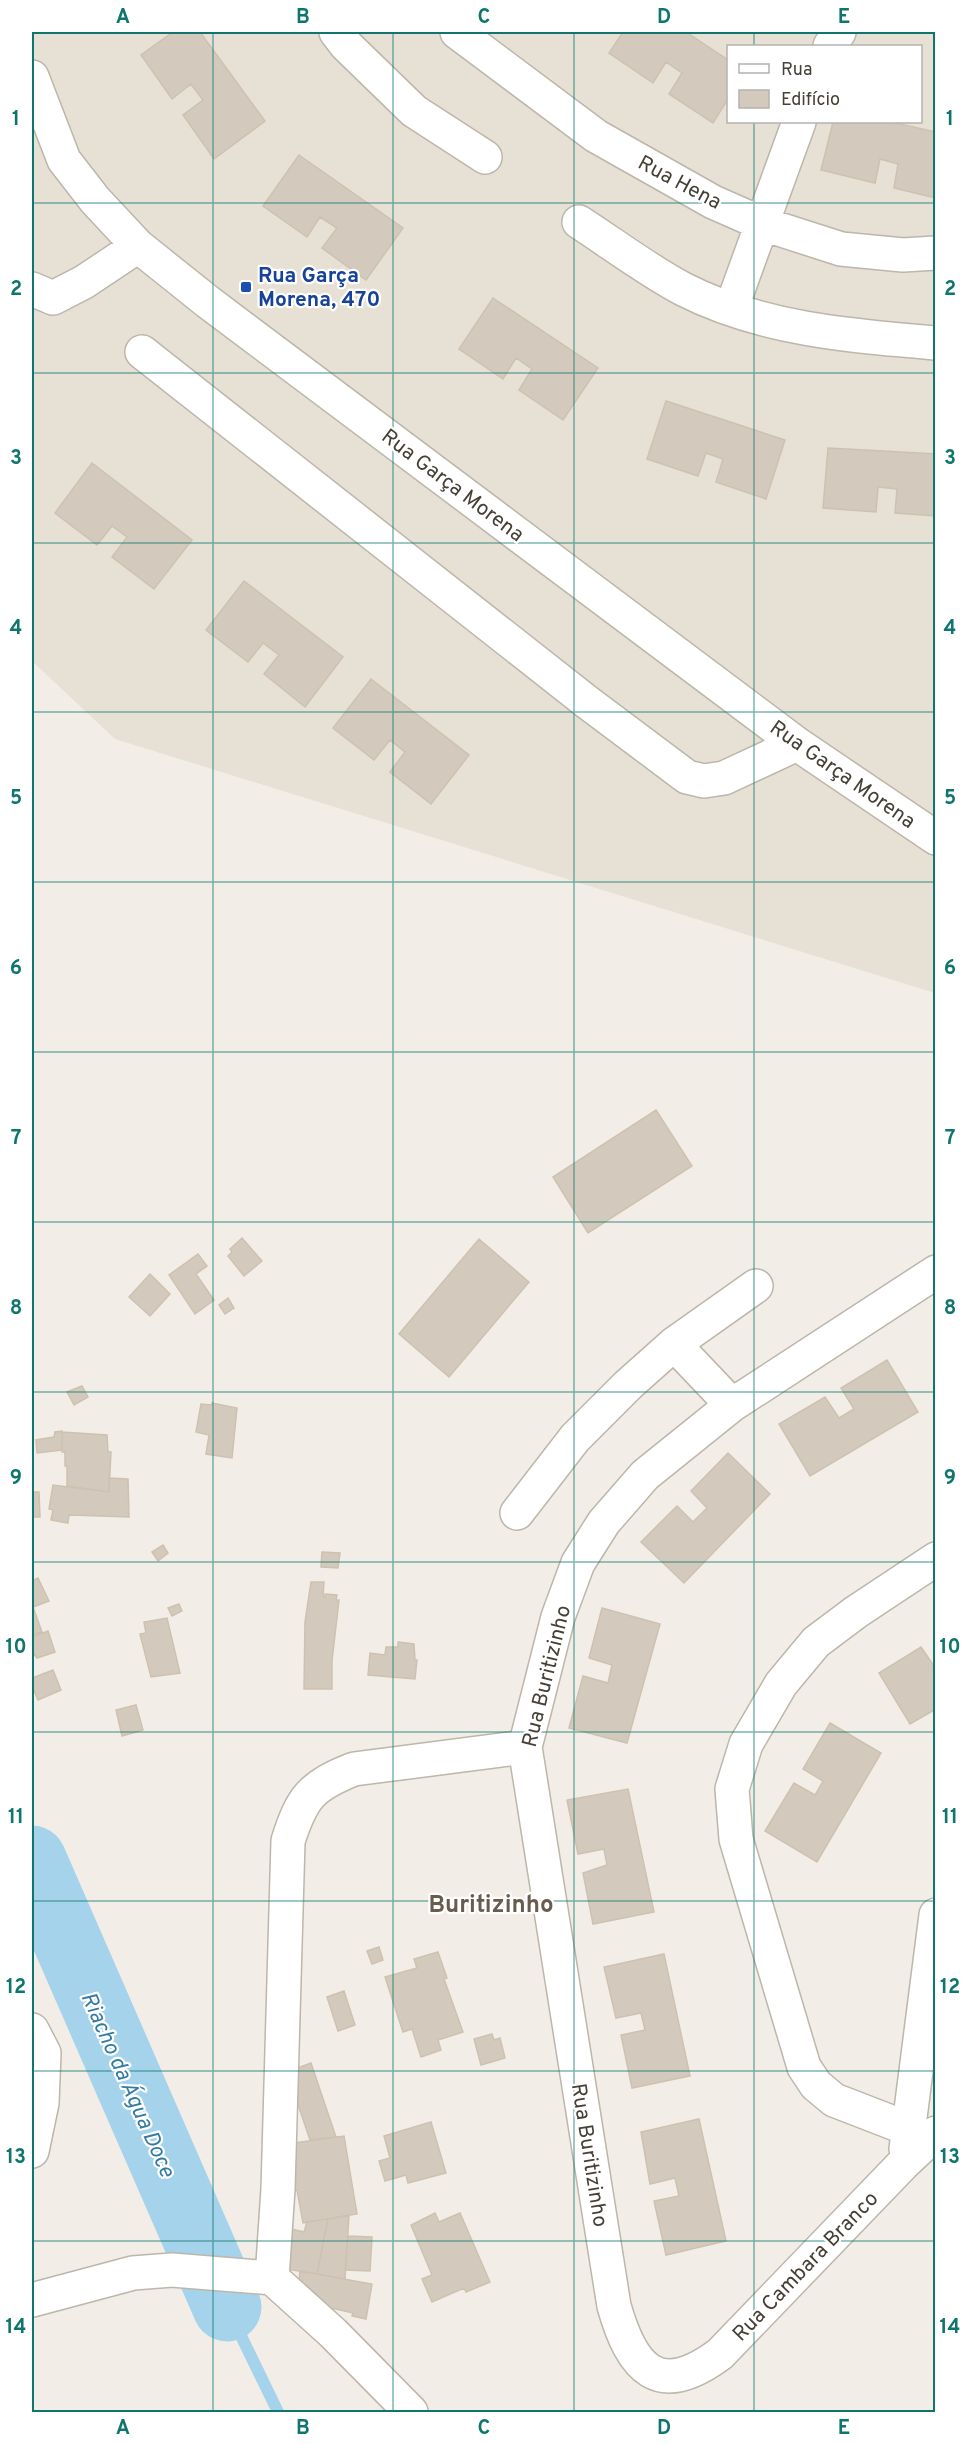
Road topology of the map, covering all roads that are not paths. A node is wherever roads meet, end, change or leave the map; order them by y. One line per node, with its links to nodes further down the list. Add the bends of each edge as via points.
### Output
1 (336, 32): 7 (street, via 414,111)
2 (457, 32): 9 (street, Rua Hena, via 596,136 713,202)
3 (840, 32): 4 (street)
4 (831, 45)
5 (32, 77): 10 (street, Rua Garça Morena, via 64,160 94,201)
6 (799, 123): 9 (street)
7 (485, 157)
8 (579, 222): 13 (street, via 682,289)
9 (763, 224): 11 (street, Rua Hena, via 841,249); 13 (street)
10 (138, 246): 12 (street, via 53,298); 16 (street, Rua Garça Morena)
11 (936, 254)
12 (32, 289)
13 (731, 309): 14 (street, via 791,327)
14 (936, 343)
15 (142, 352): 16 (street, via 687,777 704,781 724,778)
16 (797, 744): 17 (street, Rua Garça Morena)
17 (936, 838)
18 (936, 1272): 21 (street, Rua Buritizinho)
19 (756, 1286): 20 (street)
20 (674, 1344): 21 (street); 22 (street, via 575,1438)
21 (732, 1405): 24 (street, Rua Buritizinho, via 645,1475 604,1522 578,1563 558,1617)
22 (517, 1514)
23 (936, 1559): 27 (street, via 816,1642 781,1684 746,1744 732,1790 736,1839 804,2067 816,2085 834,2100)
24 (525, 1747): 29 (street, via 354,1769 328,1780 309,1794 297,1814 288,1841); 31 (street, Rua Buritizinho, via 614,2306 623,2337 634,2356)
25 (936, 1915): 27 (street)
26 (32, 2030): 28 (street, via 44,2053 42,2103)
27 (922, 2131): 31 (street, Rua Cambara Branco, via 904,2163 720,2354 687,2374)
28 (32, 2151)
29 (272, 2278): 30 (street, via 172,2270 133,2272); 32 (street)
30 (32, 2300)
31 (662, 2376)
32 (411, 2412)

